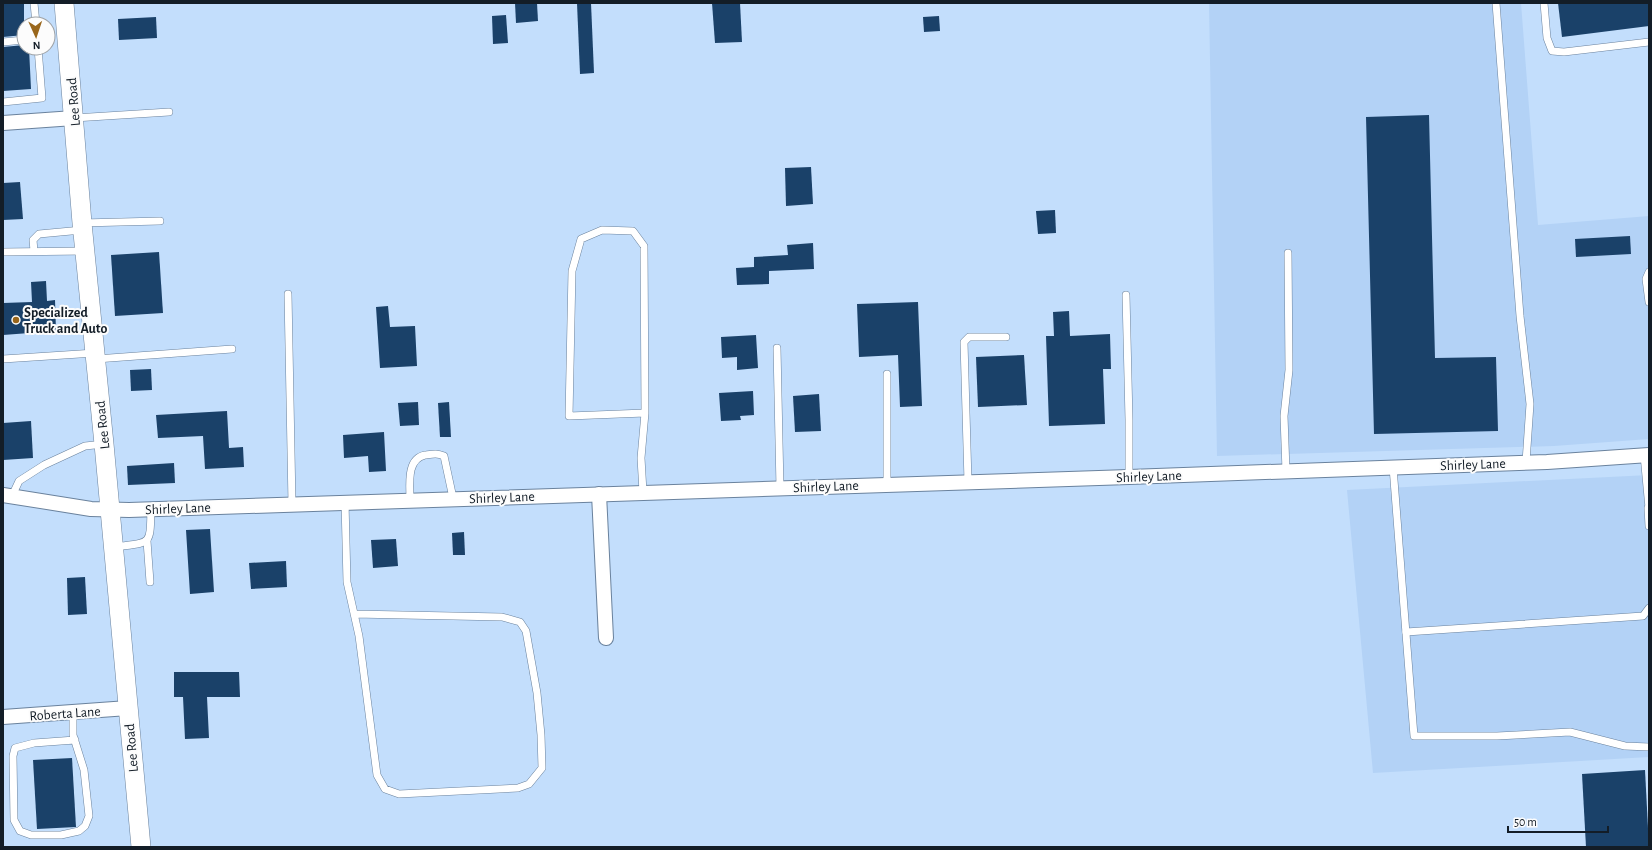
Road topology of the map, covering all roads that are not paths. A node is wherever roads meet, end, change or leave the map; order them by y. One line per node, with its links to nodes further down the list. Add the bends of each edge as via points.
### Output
1 (34, 3): 5 (lane)
2 (64, 3): 12 (main road, Lee Road)
3 (1496, 3): 33 (lane, via 1520,316 1530,404)
4 (1544, 3): 8 (lane, via 1547,38 1552,51 1564,52)
5 (35, 16)
6 (16, 41): 7 (lane)
7 (3, 42)
8 (1649, 42)
9 (39, 56): 10 (lane, via 42,98)
10 (3, 102)
11 (169, 112): 12 (lane)
12 (74, 118): 13 (street); 15 (main road, Lee Road)
13 (3, 123)
14 (160, 221): 15 (lane)
15 (82, 227): 16 (main road, Lee Road); 18 (lane, via 39,234 33,240)
16 (85, 251): 18 (lane); 27 (main road, Lee Road)
17 (3, 252): 18 (lane)
18 (34, 252)
19 (1288, 253): 35 (lane, via 1289,370 1284,416)
20 (1649, 272): 23 (lane, via 1646,279)
21 (288, 294): 46 (lane)
22 (1126, 295): 36 (lane)
23 (1649, 302)
24 (1006, 337): 37 (lane, via 969,337 964,342)
25 (777, 348): 39 (lane)
26 (232, 349): 27 (lane)
27 (95, 356): 28 (lane); 31 (main road, Lee Road)
28 (3, 359)
29 (887, 374): 38 (lane)
30 (645, 413): 30 (lane, via 644,246 633,231 602,230 581,239 572,271 568,416); 40 (lane, via 641,458)
31 (104, 444): 42 (lane, via 85,446 44,465 19,481); 49 (main road, Lee Road)
32 (1646, 455): 33 (street, Shirley Lane); 47 (lane)
33 (1526, 462): 34 (street, Shirley Lane)
34 (1394, 467): 35 (street, Shirley Lane); 56 (lane)
35 (1286, 471): 36 (street, Shirley Lane)
36 (1129, 477): 37 (street, Shirley Lane)
37 (968, 482): 38 (street, Shirley Lane)
38 (887, 484): 39 (street, Shirley Lane)
39 (780, 488): 40 (street, Shirley Lane)
40 (643, 492): 41 (street, Shirley Lane)
41 (599, 494): 43 (street, Shirley Lane); 57 (street)
42 (8, 496): 49 (street, Shirley Lane)
43 (453, 498): 44 (street, Shirley Lane); 44 (lane, via 444,456 436,453 420,457 413,463 410,475)
44 (410, 500): 45 (street, Shirley Lane)
45 (345, 502): 46 (street, Shirley Lane); 55 (lane, via 347,582)
46 (292, 504): 48 (street, Shirley Lane)
47 (1648, 508): 50 (lane)
48 (151, 509): 49 (street, Shirley Lane); 51 (lane, via 150,537)
49 (110, 510): 52 (main road, Lee Road)
50 (1649, 526)
51 (147, 541): 52 (lane); 53 (lane)
52 (114, 548): 58 (main road, Lee Road)
53 (150, 582)
54 (1649, 608): 56 (lane, via 1643,616)
55 (354, 614): 55 (lane, via 377,775 385,789 399,794 518,788 529,784 542,768 541,735 526,631 520,622 502,617)
56 (1406, 632): 62 (lane, via 1414,736 1497,736 1570,732 1625,746)
57 (606, 638)
58 (128, 708): 59 (street, Roberta Lane); 63 (main road, Lee Road)
59 (73, 712): 60 (street, Roberta Lane); 61 (lane)
60 (3, 717)
61 (74, 740): 61 (lane, via 84,770 89,816 85,826 79,831 61,835 31,835 20,831 14,820 15,748 34,743)
62 (1649, 747)
63 (141, 847)

